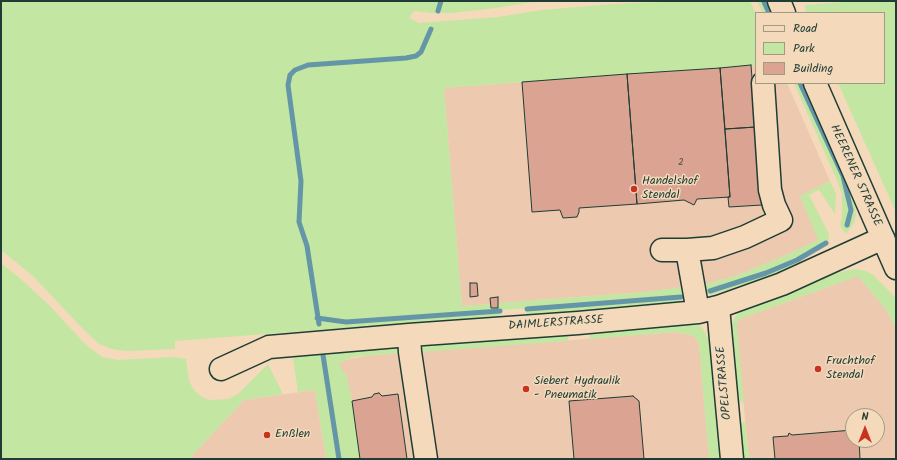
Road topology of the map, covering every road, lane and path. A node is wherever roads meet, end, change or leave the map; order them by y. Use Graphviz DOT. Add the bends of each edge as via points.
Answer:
graph roads {
  1 [pos="763,84"];
  2 [pos="815,84"];
  3 [pos="883,238"];
  4 [pos="662,250"];
  5 [pos="687,250"];
  6 [pos="896,268"];
  7 [pos="708,309"];
  8 [pos="409,335"];
  9 [pos="221,369"];
  10 [pos="426,459"];
  11 [pos="732,459"];
  1 -- 5 [label="street" via="770,190 781,220 745,237 713,248"];
  2 -- 3 [label="street, HEERENER STRASSE"];
  3 -- 6 [label="street, HEERENER STRASSE"];
  3 -- 7 [label="street, DAIMLERSTRASSE" via="782,284"];
  4 -- 5 [label="street"];
  5 -- 7 [label="street, OPELSTRASSE"];
  7 -- 8 [label="street, DAIMLERSTRASSE" via="578,323"];
  7 -- 11 [label="street, OPELSTRASSE"];
  8 -- 9 [label="street, DAIMLERSTRASSE" via="269,347"];
  8 -- 10 [label="street"];
}
